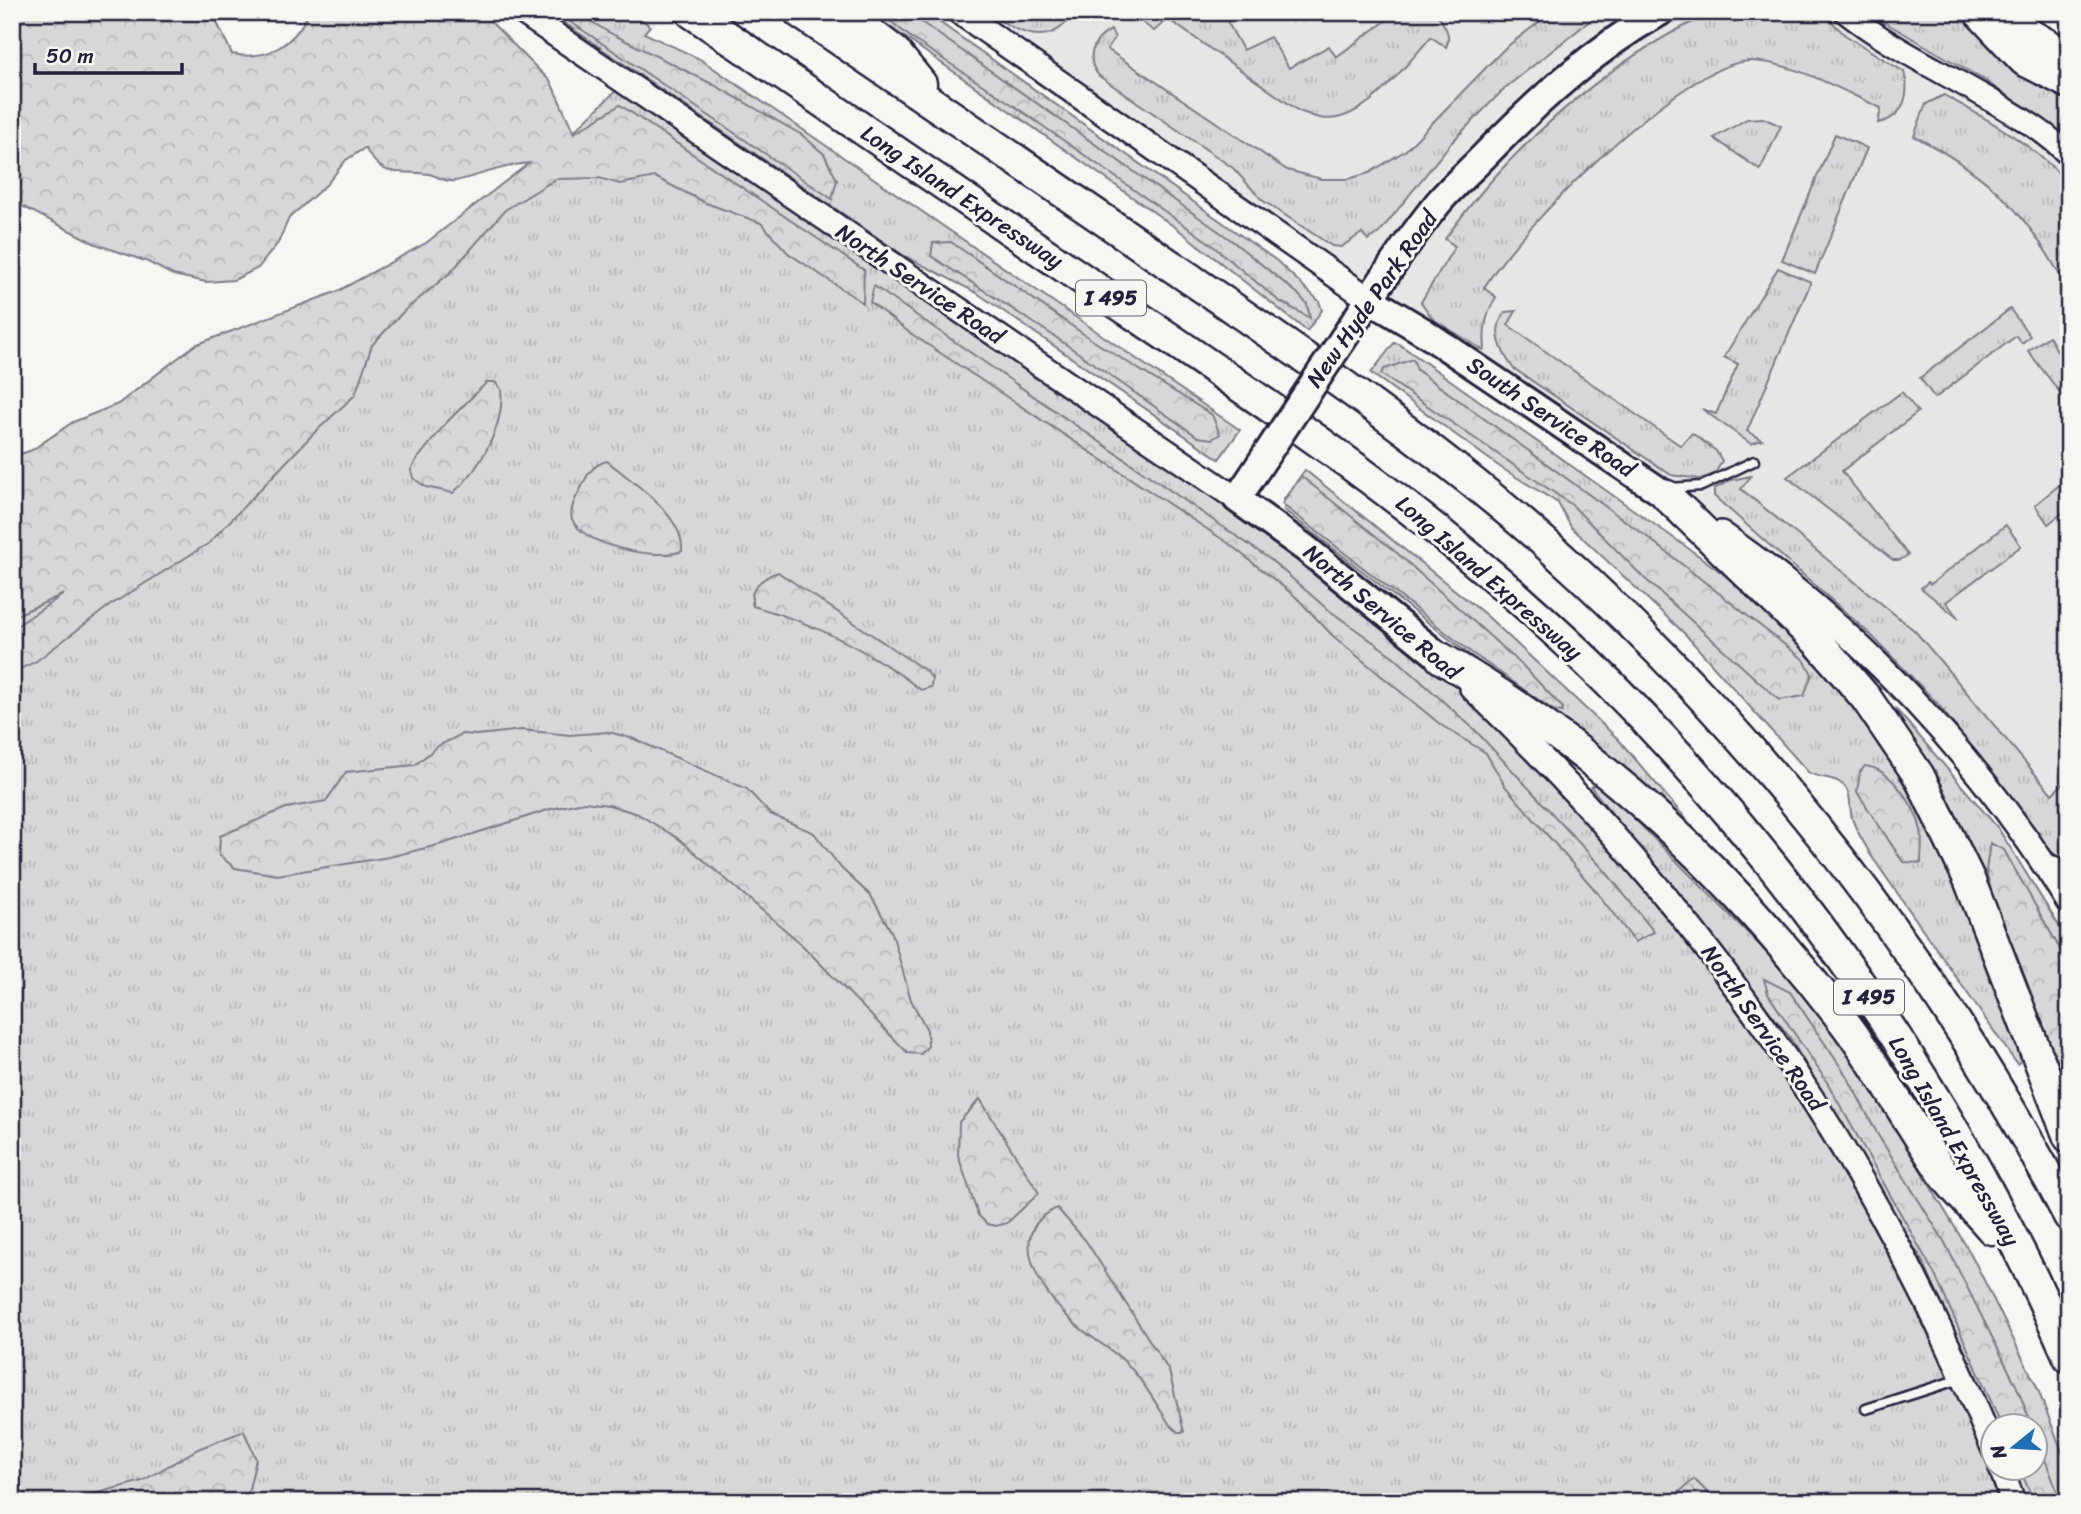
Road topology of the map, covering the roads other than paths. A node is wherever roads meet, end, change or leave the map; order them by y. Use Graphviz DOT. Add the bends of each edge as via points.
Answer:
graph roads {
  1 [pos="522,12"];
  2 [pos="691,12"];
  3 [pos="799,12"];
  4 [pos="843,12"];
  5 [pos="959,12"];
  6 [pos="1660,12"];
  7 [pos="1845,12"];
  8 [pos="1979,12"];
  9 [pos="2009,12"];
  10 [pos="2069,58"];
  11 [pos="2069,83"];
  12 [pos="941,108"];
  13 [pos="2069,156"];
  14 [pos="1369,299"];
  15 [pos="1754,461"];
  16 [pos="1661,492"];
  17 [pos="1237,499"];
  18 [pos="1441,658"];
  19 [pos="2043,864"];
  20 [pos="2069,872"];
  21 [pos="2069,903"];
  22 [pos="2069,1138"];
  23 [pos="2069,1216"];
  24 [pos="2025,1266"];
  25 [pos="2069,1357"];
  26 [pos="1963,1378"];
  27 [pos="1866,1409"];
  28 [pos="1980,1419"];
  29 [pos="2006,1482"];
  30 [pos="2013,1502"];
  1 -- 17 [label="main road, North Service Road"];
  2 -- 24 [label="highway, Long Island Expressway / I 495" via="1314,437 1438,531 1557,634 1677,754 1813,918 1936,1101"];
  3 -- 12 [label="highway, I 495"];
  4 -- 12 [label="highway" via="895,52"];
  5 -- 14 [label="main road, South Service Road"];
  6 -- 14 [label="main road, New Hyde Park Road" via="1606,46 1519,121 1440,201"];
  7 -- 13 [label="street" via="2045,134"];
  8 -- 11 [label="highway" via="2024,60"];
  9 -- 10 [label="highway" via="2029,34"];
  12 -- 23 [label="highway, I 495" via="1387,415 1552,549 1657,648 1801,806 1887,918 2004,1098"];
  14 -- 16 [label="main road, South Service Road"];
  14 -- 17 [label="main road, New Hyde Park Road, bridge"];
  15 -- 16 [label="lane" via="1702,485"];
  16 -- 19 [label="main road, South Service Road" via="1777,575 1873,658 1947,737"];
  16 -- 22 [label="highway" via="1818,642 1866,698 1919,776 1969,879"];
  17 -- 18 [label="main road, North Service Road"];
  18 -- 24 [label="highway" via="1545,723 1702,857 1801,967 1897,1098 1945,1174"];
  18 -- 26 [label="main road, North Service Road" via="1624,844 1760,1019 1872,1195"];
  19 -- 20 [label="street"];
  19 -- 21 [label="main road, South Service Road"];
  24 -- 25 [label="highway, Long Island Expressway / I 495"];
  26 -- 27 [label="lane"];
  26 -- 28 [label="main road, North Service Road"];
  29 -- 30 [label="main road"];
}
